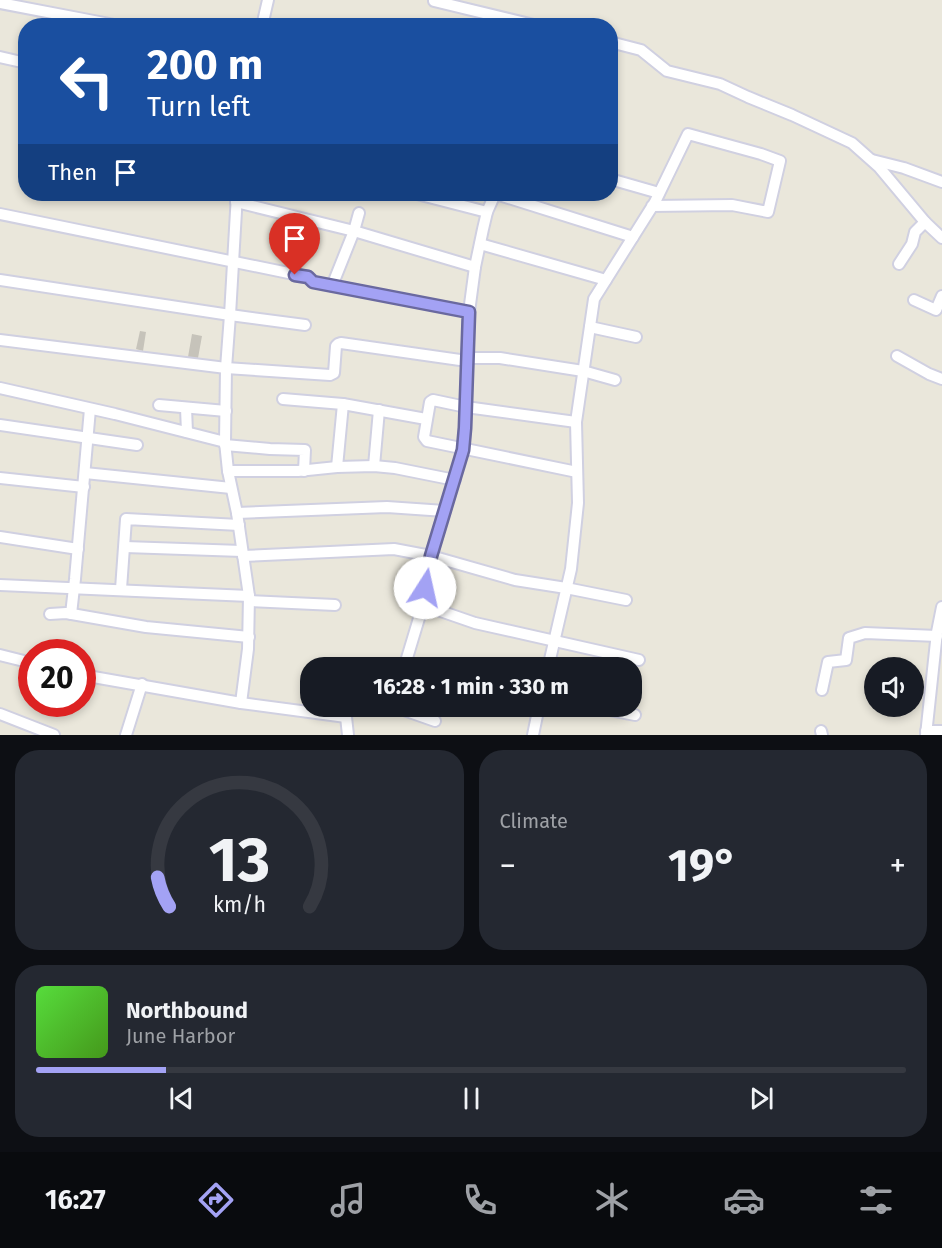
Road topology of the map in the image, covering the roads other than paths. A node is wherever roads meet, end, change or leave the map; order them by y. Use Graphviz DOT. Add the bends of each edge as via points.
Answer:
graph roads {
  1 [pos="268,0"];
  2 [pos="434,1"];
  3 [pos="0,3"];
  4 [pos="78,18"];
  5 [pos="264,18"];
  6 [pos="504,18"];
  7 [pos="618,44"];
  8 [pos="0,57"];
  9 [pos="18,61"];
  10 [pos="869,159"];
  11 [pos="618,181"];
  12 [pos="942,182"];
  13 [pos="659,193"];
  14 [pos="236,201"];
  15 [pos="247,201"];
  16 [pos="444,201"];
  17 [pos="492,201"];
  18 [pos="517,201"];
  19 [pos="652,206"];
  20 [pos="487,212"];
  21 [pos="359,213"];
  22 [pos="0,214"];
  23 [pos="925,222"];
  24 [pos="354,231"];
  25 [pos="633,237"];
  26 [pos="942,238"];
  27 [pos="480,244"];
  28 [pos="233,261"];
  29 [pos="899,264"];
  30 [pos="475,267"];
  31 [pos="0,280"];
  32 [pos="606,280"];
  33 [pos="332,286"];
  34 [pos="942,296"];
  35 [pos="914,300"];
  36 [pos="469,312"];
  37 [pos="230,315"];
  38 [pos="305,325"];
  39 [pos="590,327"];
  40 [pos="636,337"];
  41 [pos="0,340"];
  42 [pos="897,356"];
  43 [pos="467,360"];
  44 [pos="226,368"];
  45 [pos="583,371"];
  46 [pos="942,379"];
  47 [pos="615,380"];
  48 [pos="0,388"];
  49 [pos="283,399"];
  50 [pos="343,404"];
  51 [pos="159,405"];
  52 [pos="466,407"];
  53 [pos="186,408"];
  54 [pos="90,409"];
  55 [pos="379,410"];
  56 [pos="226,411"];
  57 [pos="426,419"];
  58 [pos="576,422"];
  59 [pos="0,425"];
  60 [pos="187,432"];
  61 [pos="88,438"];
  62 [pos="225,443"];
  63 [pos="137,445"];
  64 [pos="463,450"];
  65 [pos="374,466"];
  66 [pos="337,467"];
  67 [pos="228,471"];
  68 [pos="304,471"];
  69 [pos="85,472"];
  70 [pos="577,472"];
  71 [pos="0,478"];
  72 [pos="455,480"];
  73 [pos="84,487"];
  74 [pos="231,488"];
  75 [pos="445,511"];
  76 [pos="237,513"];
  77 [pos="238,525"];
  78 [pos="0,537"];
  79 [pos="125,547"];
  80 [pos="78,549"];
  81 [pos="243,554"];
  82 [pos="431,556"];
  83 [pos="0,585"];
  84 [pos="74,587"];
  85 [pos="566,588"];
  86 [pos="121,589"];
  87 [pos="249,599"];
  88 [pos="626,600"];
  89 [pos="335,605"];
  90 [pos="423,605"];
  91 [pos="942,607"];
  92 [pos="50,614"];
  93 [pos="71,614"];
  94 [pos="937,636"];
  95 [pos="249,637"];
  96 [pos="554,641"];
  97 [pos="0,655"];
  98 [pos="407,657"];
  99 [pos="550,657"];
  100 [pos="626,657"];
  101 [pos="18,660"];
  102 [pos="96,677"];
  103 [pos="142,684"];
  104 [pos="822,690"];
  105 [pos="242,703"];
  106 [pos="300,708"];
  107 [pos="0,714"];
  108 [pos="346,717"];
  109 [pos="424,717"];
  110 [pos="537,717"];
  111 [pos="435,721"];
  112 [pos="942,732"];
  113 [pos="926,733"];
  114 [pos="54,735"];
  115 [pos="126,735"];
  116 [pos="348,735"];
  117 [pos="533,735"];
  1 -- 5 [label="street"];
  2 -- 6 [label="street"];
  3 -- 4 [label="street"];
  7 -- 10 [label="street" via="641,50 667,71 720,84 792,115 852,143"];
  8 -- 9 [label="street"];
  10 -- 12 [label="street"];
  10 -- 23 [label="street"];
  11 -- 13 [label="street"];
  13 -- 19 [label="street"];
  13 -- 19 [label="street" via="688,134 780,161 768,212 732,205"];
  14 -- 28 [label="street"];
  15 -- 24 [label="street"];
  16 -- 20 [label="street"];
  17 -- 20 [label="street"];
  18 -- 25 [label="street"];
  19 -- 25 [label="street"];
  20 -- 27 [label="street"];
  21 -- 24 [label="street"];
  22 -- 28 [label="street"];
  23 -- 26 [label="street"];
  23 -- 29 [label="street" via="915,232"];
  24 -- 30 [label="street"];
  24 -- 33 [label="street"];
  25 -- 32 [label="street"];
  27 -- 30 [label="street"];
  27 -- 32 [label="street"];
  28 -- 33 [label="street"];
  28 -- 37 [label="street"];
  30 -- 36 [label="street"];
  31 -- 37 [label="street"];
  32 -- 39 [label="street" via="594,299"];
  33 -- 36 [label="street"];
  34 -- 35 [label="street" via="936,310"];
  36 -- 43 [label="street"];
  37 -- 38 [label="street"];
  37 -- 44 [label="street"];
  39 -- 40 [label="street"];
  39 -- 45 [label="street"];
  41 -- 44 [label="street"];
  42 -- 46 [label="street"];
  43 -- 44 [label="street" via="341,343 336,346 334,373 330,375"];
  43 -- 45 [label="street" via="500,358"];
  43 -- 52 [label="street"];
  44 -- 56 [label="street"];
  45 -- 47 [label="street"];
  45 -- 58 [label="street"];
  48 -- 54 [label="street"];
  49 -- 50 [label="street"];
  50 -- 55 [label="street"];
  50 -- 66 [label="street"];
  51 -- 53 [label="street"];
  52 -- 57 [label="street" via="431,401"];
  52 -- 58 [label="street"];
  52 -- 64 [label="street"];
  53 -- 56 [label="street"];
  53 -- 60 [label="street"];
  54 -- 60 [label="street"];
  54 -- 61 [label="street"];
  55 -- 57 [label="street"];
  55 -- 65 [label="street"];
  56 -- 62 [label="street"];
  57 -- 64 [label="street" via="424,440"];
  58 -- 70 [label="street"];
  59 -- 61 [label="street"];
  60 -- 62 [label="street"];
  61 -- 63 [label="street"];
  61 -- 69 [label="street"];
  62 -- 67 [label="street"];
  62 -- 68 [label="street" via="304,450"];
  64 -- 70 [label="street"];
  64 -- 72 [label="street"];
  65 -- 66 [label="street"];
  65 -- 72 [label="street"];
  66 -- 68 [label="street"];
  67 -- 68 [label="street"];
  67 -- 74 [label="street"];
  69 -- 73 [label="street"];
  69 -- 74 [label="street"];
  70 -- 85 [label="street" via="578,502"];
  71 -- 73 [label="street"];
  72 -- 75 [label="street"];
  73 -- 80 [label="street"];
  74 -- 76 [label="street"];
  75 -- 76 [label="street" via="387,507"];
  75 -- 82 [label="street"];
  76 -- 77 [label="street"];
  77 -- 79 [label="street" via="126,519"];
  77 -- 81 [label="street"];
  78 -- 80 [label="street"];
  79 -- 81 [label="street"];
  79 -- 86 [label="street"];
  80 -- 84 [label="street"];
  81 -- 82 [label="street" via="394,549"];
  81 -- 87 [label="street"];
  82 -- 85 [label="street" via="515,580"];
  82 -- 90 [label="street"];
  83 -- 84 [label="street"];
  84 -- 86 [label="street"];
  84 -- 93 [label="street"];
  85 -- 88 [label="street"];
  85 -- 96 [label="street"];
  86 -- 87 [label="street"];
  87 -- 89 [label="street"];
  87 -- 95 [label="street"];
  90 -- 96 [label="street" via="475,623"];
  90 -- 98 [label="street"];
  91 -- 94 [label="street"];
  92 -- 93 [label="street"];
  93 -- 95 [label="street" via="146,627"];
  94 -- 104 [label="street" via="866,633 849,638 846,660 828,662"];
  94 -- 113 [label="street"];
  95 -- 105 [label="street"];
  96 -- 99 [label="street"];
  96 -- 100 [label="street"];
  97 -- 101 [label="street"];
  102 -- 103 [label="street"];
  103 -- 105 [label="street"];
  103 -- 115 [label="street"];
  105 -- 106 [label="street"];
  107 -- 114 [label="street"];
  108 -- 116 [label="street"];
  109 -- 111 [label="street"];
  110 -- 117 [label="street"];
  112 -- 113 [label="street"];
}
